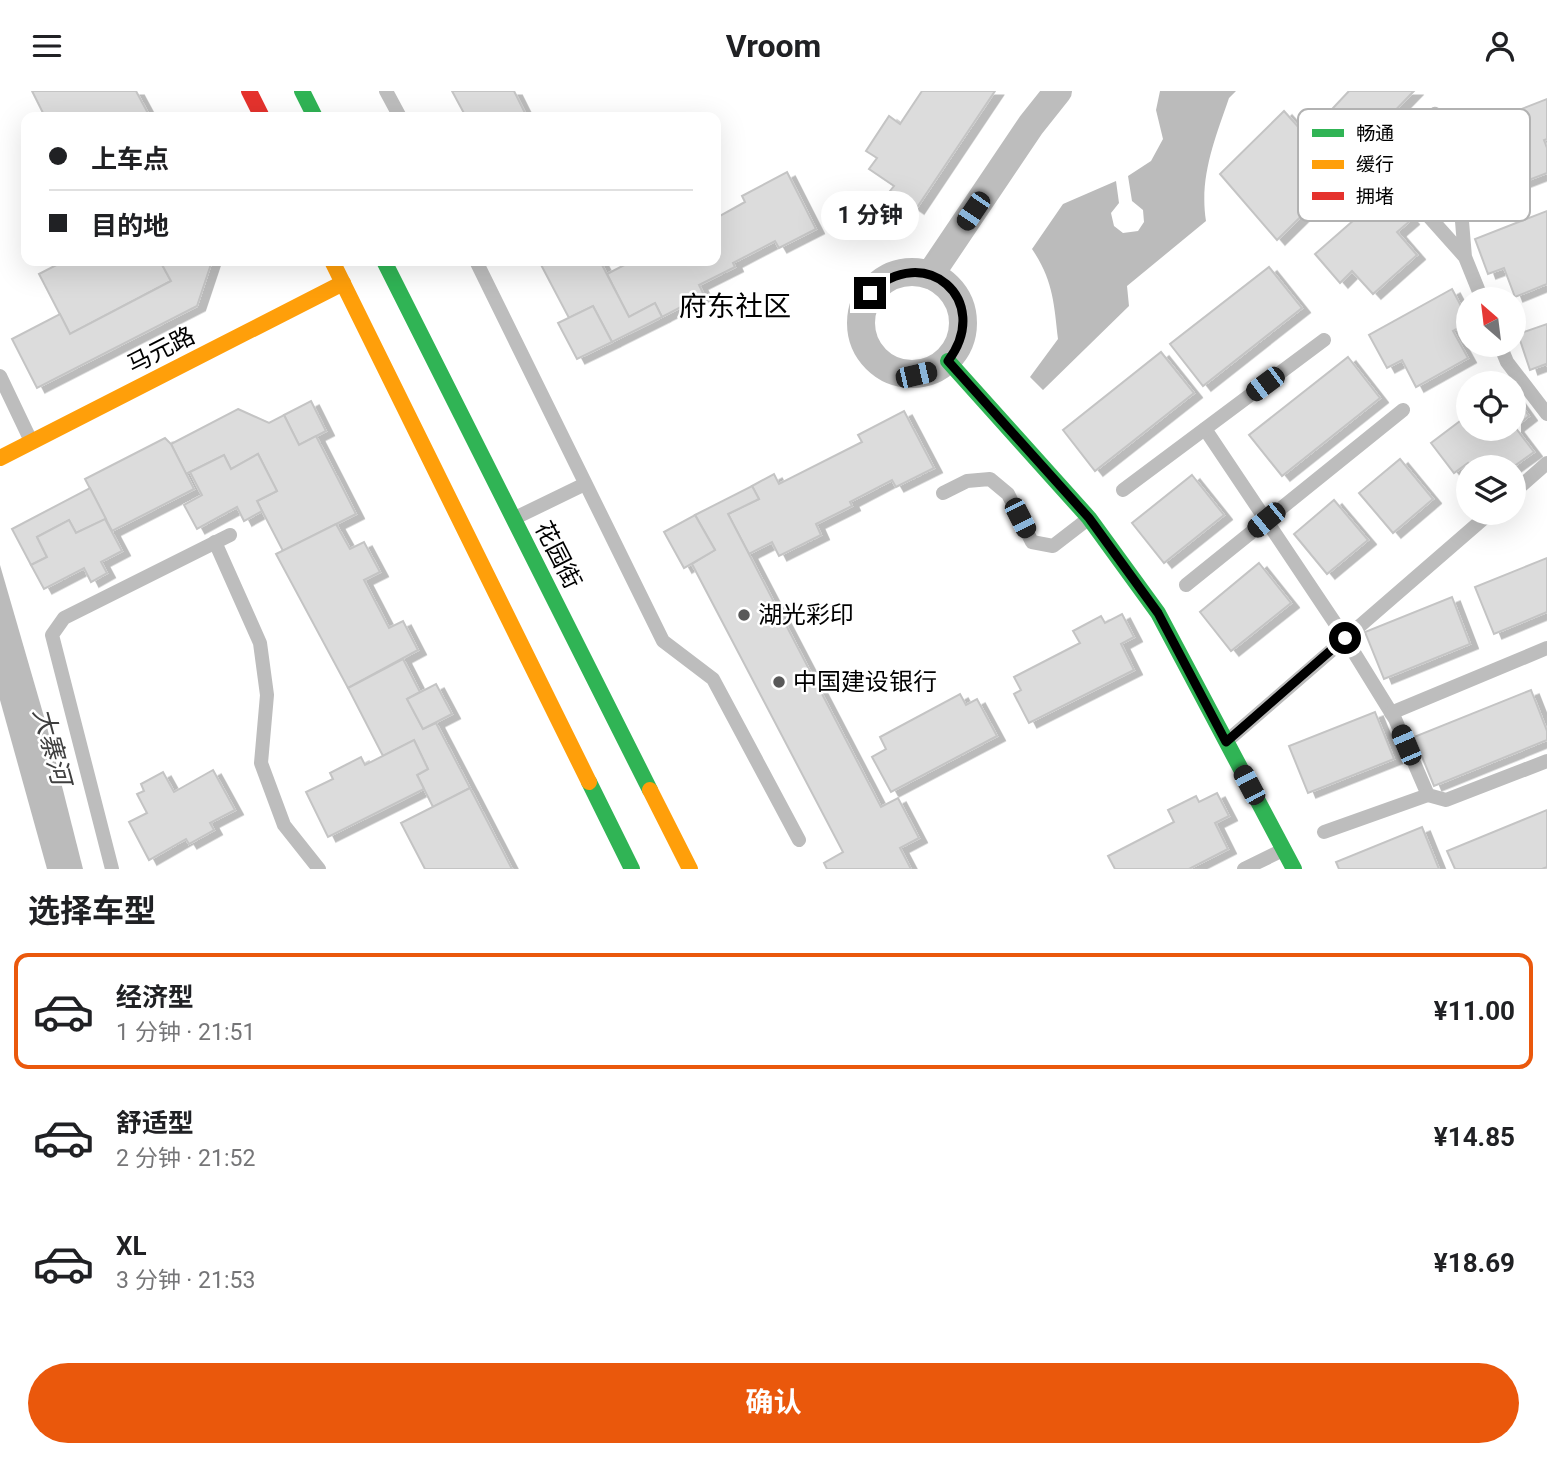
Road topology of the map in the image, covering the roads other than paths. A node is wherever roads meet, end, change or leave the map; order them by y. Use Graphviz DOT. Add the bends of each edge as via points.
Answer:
graph roads {
  1 [pos="249,91"];
  2 [pos="302,91"];
  3 [pos="386,91"];
  4 [pos="1058,91"];
  5 [pos="260,112"];
  6 [pos="312,112"];
  7 [pos="397,112"];
  8 [pos="1433,221"];
  9 [pos="1462,221"];
  10 [pos="1465,257"];
  11 [pos="334,266"];
  12 [pos="387,266"];
  13 [pos="478,266"];
  14 [pos="930,275"];
  15 [pos="343,283"];
  16 [pos="1477,287"];
  17 [pos="1324,340"];
  18 [pos="1505,357"];
  19 [pos="948,361"];
  20 [pos="0,376"];
  21 [pos="1403,411"];
  22 [pos="1547,414"];
  23 [pos="1205,429"];
  24 [pos="32,442"];
  25 [pos="0,458"];
  26 [pos="1547,463"];
  27 [pos="1526,481"];
  28 [pos="586,484"];
  29 [pos="1123,490"];
  30 [pos="943,493"];
  31 [pos="1089,518"];
  32 [pos="514,519"];
  33 [pos="1266,520"];
  34 [pos="1476,525"];
  35 [pos="230,535"];
  36 [pos="215,543"];
  37 [pos="1186,586"];
  38 [pos="1345,638"];
  39 [pos="1547,648"];
  40 [pos="1391,713"];
  41 [pos="1226,742"];
  42 [pos="1547,761"];
  43 [pos="1428,795"];
  44 [pos="1324,832"];
  45 [pos="799,840"];
  46 [pos="1284,850"];
  47 [pos="112,869"];
  48 [pos="319,869"];
  49 [pos="632,869"];
  50 [pos="690,869"];
  51 [pos="1244,869"];
  52 [pos="1294,869"];
  1 -- 5 [label="main road"];
  2 -- 6 [label="main road"];
  3 -- 7 [label="lane"];
  4 -- 14 [label="street"];
  8 -- 10 [label="lane"];
  9 -- 10 [label="lane"];
  10 -- 16 [label="lane"];
  11 -- 15 [label="main road"];
  12 -- 32 [label="main road, 花园街"];
  13 -- 28 [label="lane"];
  14 -- 19 [label="street" via="957,296 963,313 964,330"];
  14 -- 19 [label="street" via="897,274 882,282 870,293 860,325 872,356 900,374 933,371"];
  15 -- 24 [label="main road, 马元路"];
  15 -- 49 [label="main road"];
  17 -- 23 [label="lane"];
  18 -- 22 [label="lane"];
  19 -- 31 [label="main road"];
  20 -- 24 [label="lane"];
  21 -- 33 [label="lane"];
  23 -- 29 [label="lane"];
  23 -- 33 [label="lane"];
  24 -- 25 [label="main road, 马元路"];
  26 -- 27 [label="lane"];
  28 -- 32 [label="lane"];
  28 -- 45 [label="lane" via="663,641 712,679"];
  30 -- 31 [label="lane" via="967,481 990,479 1008,494 1032,542 1053,546"];
  31 -- 41 [label="main road" via="1158,613"];
  32 -- 50 [label="main road, 花园街"];
  33 -- 37 [label="lane"];
  33 -- 38 [label="lane"];
  34 -- 38 [label="lane"];
  35 -- 36 [label="lane"];
  36 -- 47 [label="lane" via="64,618 52,635"];
  36 -- 48 [label="lane" via="260,643 267,695 261,763 284,825"];
  38 -- 40 [label="lane"];
  38 -- 41 [label="lane"];
  39 -- 40 [label="lane"];
  40 -- 43 [label="lane"];
  41 -- 46 [label="main road"];
  42 -- 43 [label="lane" via="1446,800"];
  43 -- 44 [label="lane"];
  46 -- 51 [label="lane"];
  46 -- 52 [label="main road"];
}
